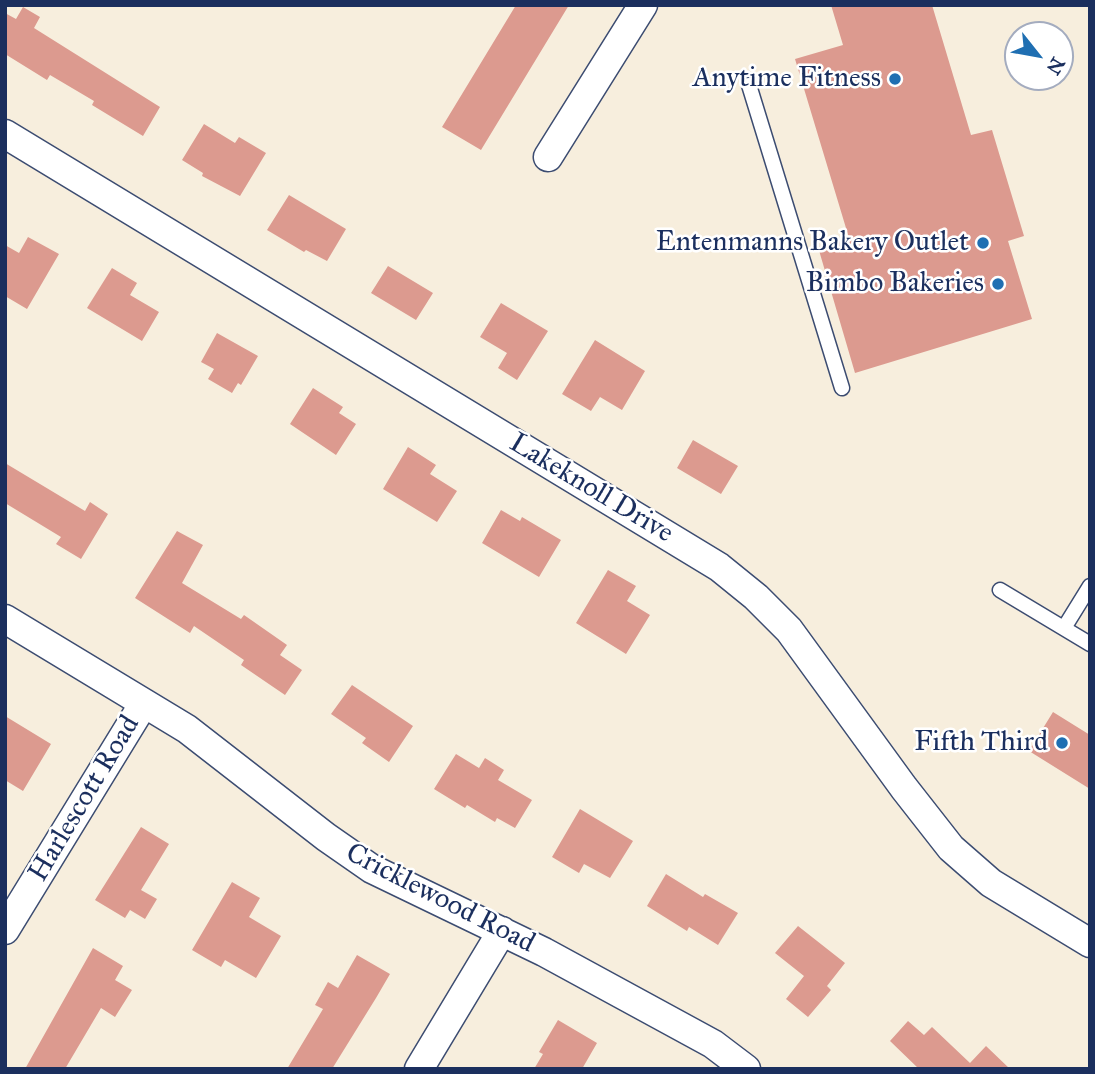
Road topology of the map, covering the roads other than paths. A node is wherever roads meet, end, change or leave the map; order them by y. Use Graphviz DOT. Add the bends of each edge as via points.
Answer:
graph roads {
  1 [pos="643,5"];
  2 [pos="749,85"];
  3 [pos="5,134"];
  4 [pos="548,157"];
  5 [pos="842,388"];
  6 [pos="1090,586"];
  7 [pos="1000,590"];
  8 [pos="5,619"];
  9 [pos="1064,628"];
  10 [pos="1090,644"];
  11 [pos="144,703"];
  12 [pos="5,930"];
  13 [pos="502,931"];
  14 [pos="1090,943"];
  15 [pos="419,1069"];
  16 [pos="747,1069"];
  1 -- 4 [label="street"];
  2 -- 5 [label="lane"];
  3 -- 14 [label="street, Lakeknoll Drive" via="719,567 789,630 951,848 991,883"];
  6 -- 9 [label="lane"];
  7 -- 9 [label="lane"];
  8 -- 11 [label="street, Cricklewood Road"];
  9 -- 10 [label="lane"];
  11 -- 12 [label="street, Harlescott Road"];
  11 -- 13 [label="street, Cricklewood Road" via="187,729 372,869"];
  13 -- 15 [label="street"];
  13 -- 16 [label="street, Cricklewood Road" via="713,1044"];
}
